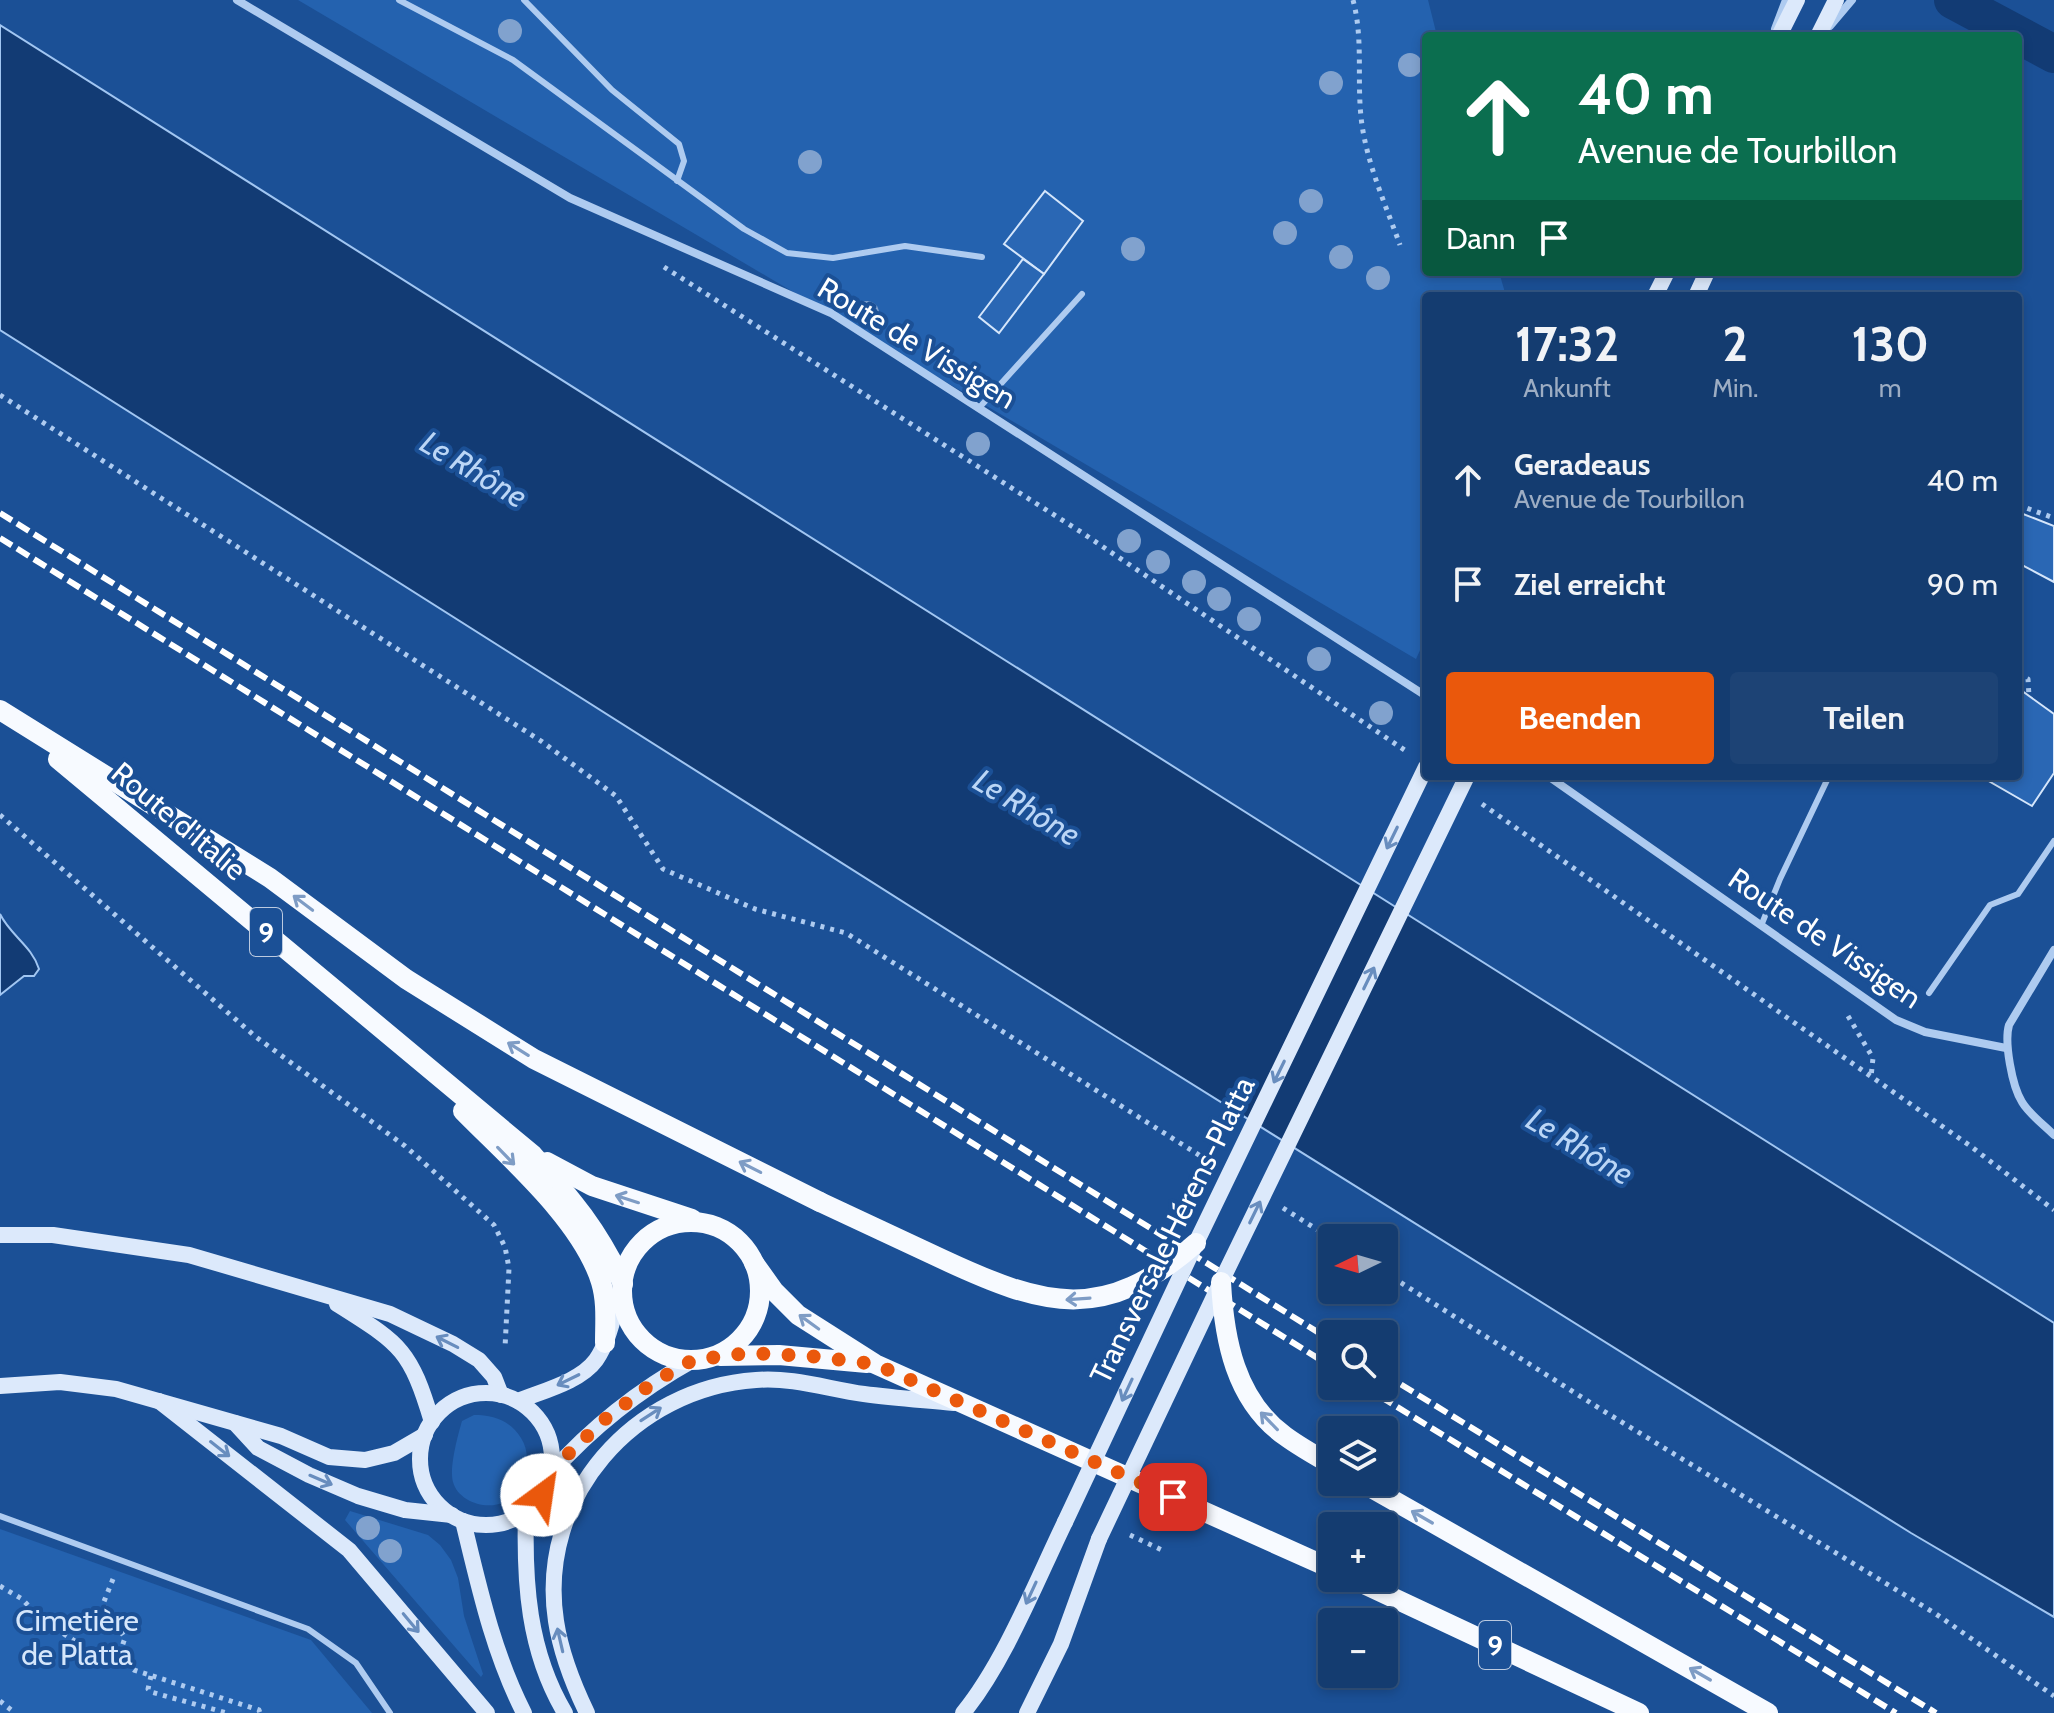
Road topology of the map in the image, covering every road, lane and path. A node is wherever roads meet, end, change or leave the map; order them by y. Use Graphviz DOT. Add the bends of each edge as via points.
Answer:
graph roads {
  1 [pos="237,0"];
  2 [pos="399,0"];
  3 [pos="524,0"];
  4 [pos="1353,0"];
  5 [pos="1786,0"];
  6 [pos="1797,0"];
  7 [pos="1836,0"];
  8 [pos="1852,0"];
  9 [pos="1774,32"];
  10 [pos="1781,32"];
  11 [pos="1822,32"];
  12 [pos="1824,32"];
  13 [pos="677,181"];
  14 [pos="1400,245"];
  15 [pos="982,257"];
  16 [pos="652,259"];
  17 [pos="1082,294"];
  18 [pos="0,395"];
  19 [pos="979,408"];
  20 [pos="2022,506"];
  21 [pos="2054,518"];
  22 [pos="2022,677"];
  23 [pos="1422,693"];
  24 [pos="2029,697"];
  25 [pos="0,710"];
  26 [pos="1420,762"];
  27 [pos="1465,780"];
  28 [pos="1554,780"];
  29 [pos="1827,780"];
  30 [pos="1481,803"];
  31 [pos="0,815"];
  32 [pos="2054,841"];
  33 [pos="1761,926"];
  34 [pos="2054,950"];
  35 [pos="1852,989"];
  36 [pos="1929,993"];
  37 [pos="394,1039"];
  38 [pos="2006,1048"];
  39 [pos="1871,1077"];
  40 [pos="2054,1135"];
  41 [pos="533,1155"];
  42 [pos="1212,1163"];
  43 [pos="1279,1206"];
  44 [pos="2054,1210"];
  45 [pos="701,1222"];
  46 [pos="1318,1230"];
  47 [pos="0,1235"];
  48 [pos="1196,1243"];
  49 [pos="754,1263"];
  50 [pos="1398,1281"];
  51 [pos="1221,1282"];
  52 [pos="622,1286"];
  53 [pos="322,1294"];
  54 [pos="605,1343"];
  55 [pos="703,1358"];
  56 [pos="875,1364"];
  57 [pos="0,1386"];
  58 [pos="509,1397"];
  59 [pos="159,1401"];
  60 [pos="968,1404"];
  61 [pos="234,1422"];
  62 [pos="428,1428"];
  63 [pos="1318,1457"];
  64 [pos="551,1473"];
  65 [pos="1386,1496"];
  66 [pos="526,1512"];
  67 [pos="0,1516"];
  68 [pos="457,1518"];
  69 [pos="1130,1535"];
  70 [pos="1164,1551"];
  71 [pos="1318,1563"];
  72 [pos="0,1586"];
  73 [pos="1381,1592"];
  74 [pos="103,1604"];
  75 [pos="118,1658"];
  76 [pos="151,1676"];
  77 [pos="2054,1696"];
  78 [pos="0,1701"];
  79 [pos="15,1713"];
  80 [pos="227,1713"];
  81 [pos="260,1713"];
  82 [pos="390,1713"];
  83 [pos="487,1713"];
  84 [pos="524,1713"];
  85 [pos="565,1713"];
  86 [pos="587,1713"];
  87 [pos="963,1713"];
  88 [pos="1027,1713"];
  89 [pos="1639,1713"];
  90 [pos="1768,1713"];
  1 -- 19 [label="street, Route de Vissigen" via="570,198 831,313"];
  2 -- 13 [label="lane" via="513,60"];
  3 -- 13 [label="lane" via="612,90 679,144 684,161"];
  4 -- 14 [label="path" via="1362,128"];
  5 -- 9 [label="street"];
  6 -- 10 [label="main road"];
  7 -- 11 [label="main road"];
  8 -- 12 [label="street"];
  13 -- 15 [label="lane" via="787,253 833,258 905,246"];
  16 -- 26 [label="path" via="1081,532"];
  17 -- 19 [label="lane"];
  18 -- 42 [label="path" via="541,741 616,796 663,869 755,909 846,933"];
  19 -- 23 [label="street, Route de Vissigen"];
  20 -- 21 [label="path"];
  22 -- 24 [label="path" via="2028,679"];
  25 -- 37 [label="main road, Route d'Italie / 9"];
  48 -- 25 [label="main road, one-way, bridge" via="1160,1272 1116,1293 1075,1300 1002,1287 534,1059 406,979 270,878"];
  26 -- 48 [label="main road, Transversale Hérens-Platta, one-way, bridge"];
  51 -- 27 [label="main road, one-way, bridge"];
  28 -- 33 [label="street, Route de Vissigen"];
  29 -- 33 [label="lane"];
  30 -- 39 [label="path"];
  31 -- 58 [label="path" via="256,1037 405,1146 494,1225 509,1268 503,1361"];
  32 -- 36 [label="lane" via="2018,894 1990,905"];
  33 -- 35 [label="street, Route de Vissigen"];
  34 -- 38 [label="street" via="2009,1025"];
  35 -- 38 [label="street, Route de Vissigen" via="1896,1020 1925,1032"];
  35 -- 39 [label="path" via="1846,1012 1873,1058"];
  37 -- 41 [label="main road, Route d'Italie / 9"];
  37 -- 54 [label="main road, Route d'Italie / 9, one-way" via="569,1223 601,1282"];
  38 -- 40 [label="street" via="2021,1101"];
  39 -- 44 [label="path"];
  45 -- 41 [label="main road, Route d'Italie / 9, one-way" via="592,1186"];
  41 -- 52 [label="main road, Route d'Italie / 9" via="600,1237"];
  43 -- 46 [label="path"];
  45 -- 49 [label="main road" via="736,1238"];
  45 -- 52 [label="main road" via="676,1223 653,1233 634,1252"];
  47 -- 53 [label="main road" via="53,1235 189,1255"];
  48 -- 87 [label="main road, Transversale Hérens-Platta, one-way, bridge" via="1014,1628"];
  49 -- 55 [label="main road" via="760,1294 754,1319 737,1342"];
  56 -- 49 [label="main road, one-way" via="798,1315"];
  50 -- 77 [label="path" via="1936,1614"];
  63 -- 51 [label="main road, one-way, bridge" via="1284,1436 1246,1391 1228,1346"];
  51 -- 88 [label="main road, bridge" via="1099,1539 1061,1644"];
  52 -- 54 [label="main road"];
  52 -- 55 [label="main road" via="628,1318 644,1341 667,1355"];
  58 -- 53 [label="main road, one-way" via="479,1360 453,1344 390,1314"];
  53 -- 62 [label="main road" via="399,1347 416,1374"];
  54 -- 58 [label="main road, one-way" via="581,1373"];
  55 -- 56 [label="main road" via="779,1355"];
  55 -- 64 [label="main road" via="654,1382 618,1408"];
  56 -- 60 [label="main road"];
  57 -- 59 [label="main road" via="60,1382"];
  58 -- 62 [label="main road" via="481,1393 462,1398"];
  58 -- 64 [label="main road" via="535,1414 546,1432"];
  59 -- 61 [label="main road"];
  59 -- 83 [label="main road, one-way" via="349,1550"];
  60 -- 71 [label="main road"];
  86 -- 60 [label="main road, one-way" via="558,1634 557,1564 584,1484 628,1430 700,1389 758,1379"];
  61 -- 62 [label="main road" via="329,1457 365,1460 394,1453"];
  61 -- 68 [label="main road, one-way" via="258,1448 321,1481 405,1510"];
  62 -- 68 [label="main road" via="420,1455 425,1485"];
  64 -- 66 [label="main road" via="542,1495"];
  90 -- 65 [label="main road, one-way"];
  66 -- 68 [label="main road" via="500,1524"];
  66 -- 85 [label="main road" via="525,1583 532,1626 544,1672"];
  67 -- 82 [label="lane" via="308,1629 356,1663"];
  68 -- 84 [label="main road" via="493,1640"];
  69 -- 70 [label="path"];
  72 -- 75 [label="path" via="90,1651"];
  73 -- 89 [label="main road, 9"];
  74 -- 75 [label="path" via="125,1638"];
  75 -- 76 [label="path"];
  76 -- 80 [label="path" via="151,1692"];
  76 -- 81 [label="path"];
  78 -- 79 [label="path"];
}
